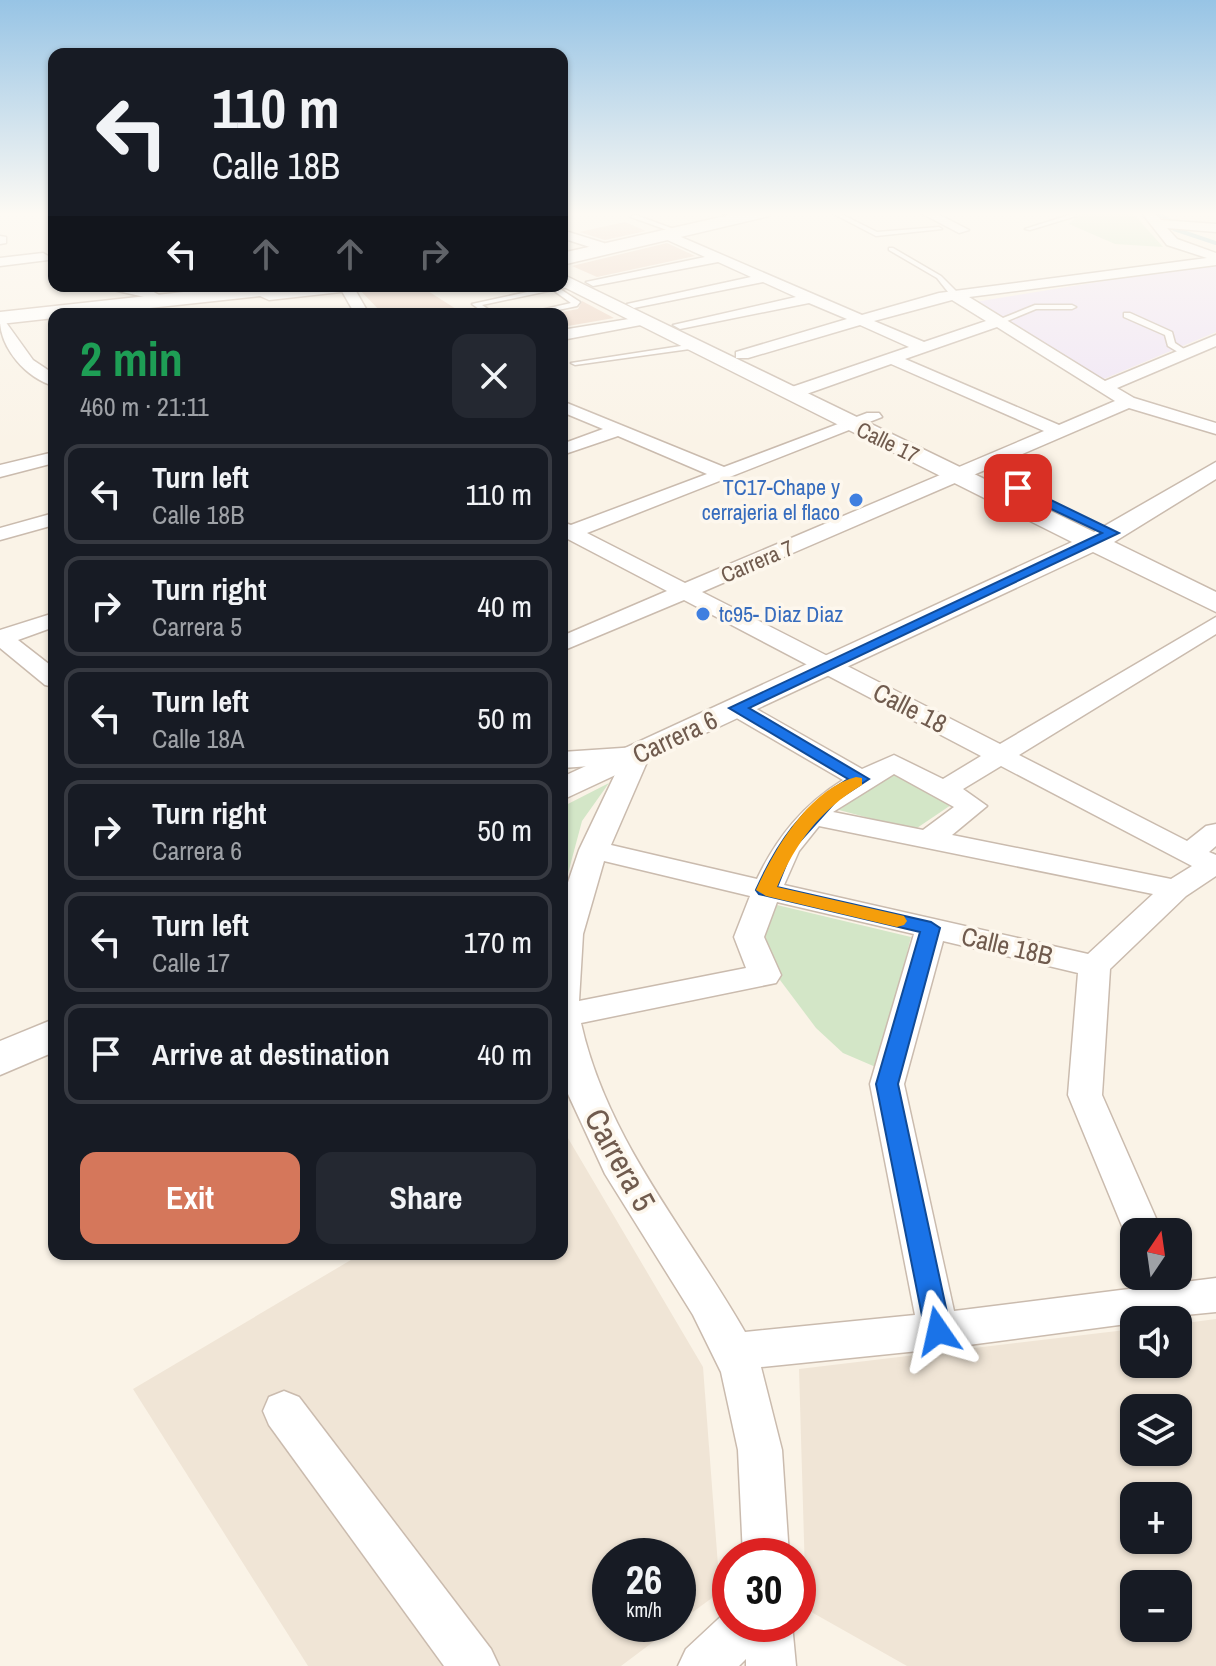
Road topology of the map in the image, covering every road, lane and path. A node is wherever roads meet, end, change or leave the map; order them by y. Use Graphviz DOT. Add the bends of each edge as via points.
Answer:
graph roads {
  1 [pos="572,290"];
  2 [pos="590,290"];
  3 [pos="721,290"];
  4 [pos="791,290"];
  5 [pos="950,290"];
  6 [pos="993,290"];
  7 [pos="126,292"];
  8 [pos="215,292"];
  9 [pos="269,292"];
  10 [pos="522,292"];
  11 [pos="955,295"];
  12 [pos="810,298"];
  13 [pos="158,299"];
  14 [pos="132,303"];
  15 [pos="1072,307"];
  16 [pos="95,308"];
  17 [pos="111,308"];
  18 [pos="482,308"];
  19 [pos="557,308"];
  20 [pos="638,312"];
  21 [pos="48,314"];
  22 [pos="1127,315"];
  23 [pos="48,317"];
  24 [pos="0,321"];
  25 [pos="860,321"];
  26 [pos="997,322"];
  27 [pos="680,325"];
  28 [pos="568,333"];
  29 [pos="1216,340"];
  30 [pos="694,346"];
  31 [pos="922,347"];
  32 [pos="1186,353"];
  33 [pos="742,355"];
  34 [pos="892,359"];
  35 [pos="575,363"];
  36 [pos="48,377"];
  37 [pos="1102,388"];
  38 [pos="802,390"];
  39 [pos="1128,402"];
  40 [pos="568,409"];
  41 [pos="863,421"];
  42 [pos="1216,429"];
  43 [pos="618,430"];
  44 [pos="1058,431"];
  45 [pos="568,448"];
  46 [pos="48,459"];
  47 [pos="1216,469"];
  48 [pos="0,471"];
  49 [pos="965,472"];
  50 [pos="724,474"];
  51 [pos="48,521"];
  52 [pos="568,529"];
  53 [pos="568,531"];
  54 [pos="0,534"];
  55 [pos="1103,537"];
  56 [pos="1216,583"];
  57 [pos="684,591"];
  58 [pos="1216,603"];
  59 [pos="48,622"];
  60 [pos="1216,624"];
  61 [pos="0,638"];
  62 [pos="568,641"];
  63 [pos="828,666"];
  64 [pos="48,675"];
  65 [pos="737,708"];
  66 [pos="637,755"];
  67 [pos="1000,755"];
  68 [pos="568,760"];
  69 [pos="860,779"];
  70 [pos="568,787"];
  71 [pos="943,790"];
  72 [pos="812,816"];
  73 [pos="1216,832"];
  74 [pos="929,839"];
  75 [pos="593,850"];
  76 [pos="1206,861"];
  77 [pos="1176,889"];
  78 [pos="766,890"];
  79 [pos="931,928"];
  80 [pos="568,939"];
  81 [pos="1094,966"];
  82 [pos="568,1027"];
  83 [pos="48,1037"];
  84 [pos="568,1041"];
  85 [pos="0,1059"];
  86 [pos="1137,1218"];
  87 [pos="1162,1290"];
  88 [pos="1175,1290"];
  89 [pos="1216,1295"];
  90 [pos="938,1331"];
  91 [pos="733,1351"];
  92 [pos="284,1411"];
  93 [pos="766,1538"];
  94 [pos="729,1642"];
  95 [pos="769,1642"];
  96 [pos="474,1666"];
  97 [pos="703,1666"];
  98 [pos="771,1666"];
  1 -- 19 [label="lane" via="577,304"];
  2 -- 20 [label="street, Calle 17"];
  3 -- 20 [label="street"];
  4 -- 12 [label="street"];
  5 -- 11 [label="lane"];
  6 -- 11 [label="street"];
  7 -- 13 [label="lane"];
  8 -- 13 [label="main road"];
  9 -- 14 [label="main road"];
  10 -- 18 [label="lane" via="476,304"];
  11 -- 25 [label="street"];
  11 -- 26 [label="street"];
  12 -- 25 [label="street"];
  12 -- 27 [label="street"];
  13 -- 14 [label="main road"];
  14 -- 16 [label="main road"];
  14 -- 17 [label="main road"];
  15 -- 26 [label="lane" via="1035,307"];
  20 -- 27 [label="street, Calle 17"];
  20 -- 28 [label="street"];
  20 -- 30 [label="street, Calle 17"];
  21 -- 24 [label="main road"];
  22 -- 32 [label="lane" via="1169,334 1171,344"];
  23 -- 24 [label="main road"];
  24 -- 36 [label="street" via="27,363"];
  25 -- 31 [label="street"];
  25 -- 33 [label="street"];
  26 -- 31 [label="street"];
  26 -- 37 [label="street"];
  27 -- 33 [label="street, Calle 17"];
  29 -- 32 [label="street"];
  30 -- 35 [label="lane"];
  30 -- 38 [label="street, Calle 17"];
  31 -- 34 [label="street"];
  32 -- 37 [label="street"];
  33 -- 38 [label="street, Calle 17"];
  34 -- 38 [label="street"];
  34 -- 44 [label="street"];
  37 -- 39 [label="street"];
  38 -- 41 [label="street, Calle 17"];
  39 -- 42 [label="street"];
  39 -- 44 [label="street, Carrera 7"];
  40 -- 43 [label="street"];
  41 -- 49 [label="street, Calle 17"];
  41 -- 50 [label="street"];
  43 -- 45 [label="street"];
  43 -- 50 [label="street"];
  44 -- 49 [label="street, Carrera 7"];
  46 -- 48 [label="street"];
  47 -- 55 [label="street, Carrera 6"];
  49 -- 55 [label="street, Calle 17"];
  49 -- 57 [label="street, Carrera 7"];
  50 -- 52 [label="street"];
  51 -- 54 [label="street"];
  53 -- 57 [label="street, Calle 18"];
  55 -- 56 [label="street, Calle 17"];
  55 -- 58 [label="street, Calle 17"];
  55 -- 63 [label="street, Carrera 6"];
  57 -- 62 [label="street, Carrera 7"];
  57 -- 63 [label="street, Calle 18"];
  59 -- 61 [label="street"];
  60 -- 67 [label="street"];
  61 -- 64 [label="street"];
  63 -- 65 [label="street, Carrera 6"];
  63 -- 67 [label="street, Calle 18"];
  65 -- 66 [label="street, Carrera 6"];
  65 -- 69 [label="street"];
  66 -- 68 [label="street"];
  66 -- 70 [label="street, Carrera 6"];
  66 -- 75 [label="street, Carrera 5"];
  67 -- 71 [label="street"];
  67 -- 76 [label="street, Calle 18"];
  69 -- 71 [label="street" via="894,763"];
  69 -- 72 [label="street" via="831,796"];
  71 -- 74 [label="street" via="973,806"];
  72 -- 74 [label="street"];
  72 -- 78 [label="street" via="784,848"];
  73 -- 76 [label="street"];
  74 -- 77 [label="street"];
  75 -- 78 [label="street, Calle 18B"];
  75 -- 80 [label="street, Carrera 5"];
  76 -- 77 [label="street"];
  77 -- 81 [label="street"];
  78 -- 79 [label="street, Calle 18B"];
  78 -- 82 [label="street" via="749,937 765,975"];
  79 -- 81 [label="street, Calle 18B"];
  79 -- 90 [label="street" via="887,1084"];
  81 -- 86 [label="street" via="1085,1095"];
  83 -- 85 [label="street"];
  84 -- 91 [label="street, Carrera 5" via="589,1110"];
  87 -- 90 [label="street"];
  88 -- 89 [label="street"];
  90 -- 91 [label="street"];
  91 -- 93 [label="street, Carrera 5" via="756,1418"];
  92 -- 96 [label="street"];
  94 -- 97 [label="street"];
  95 -- 98 [label="street"];
}
